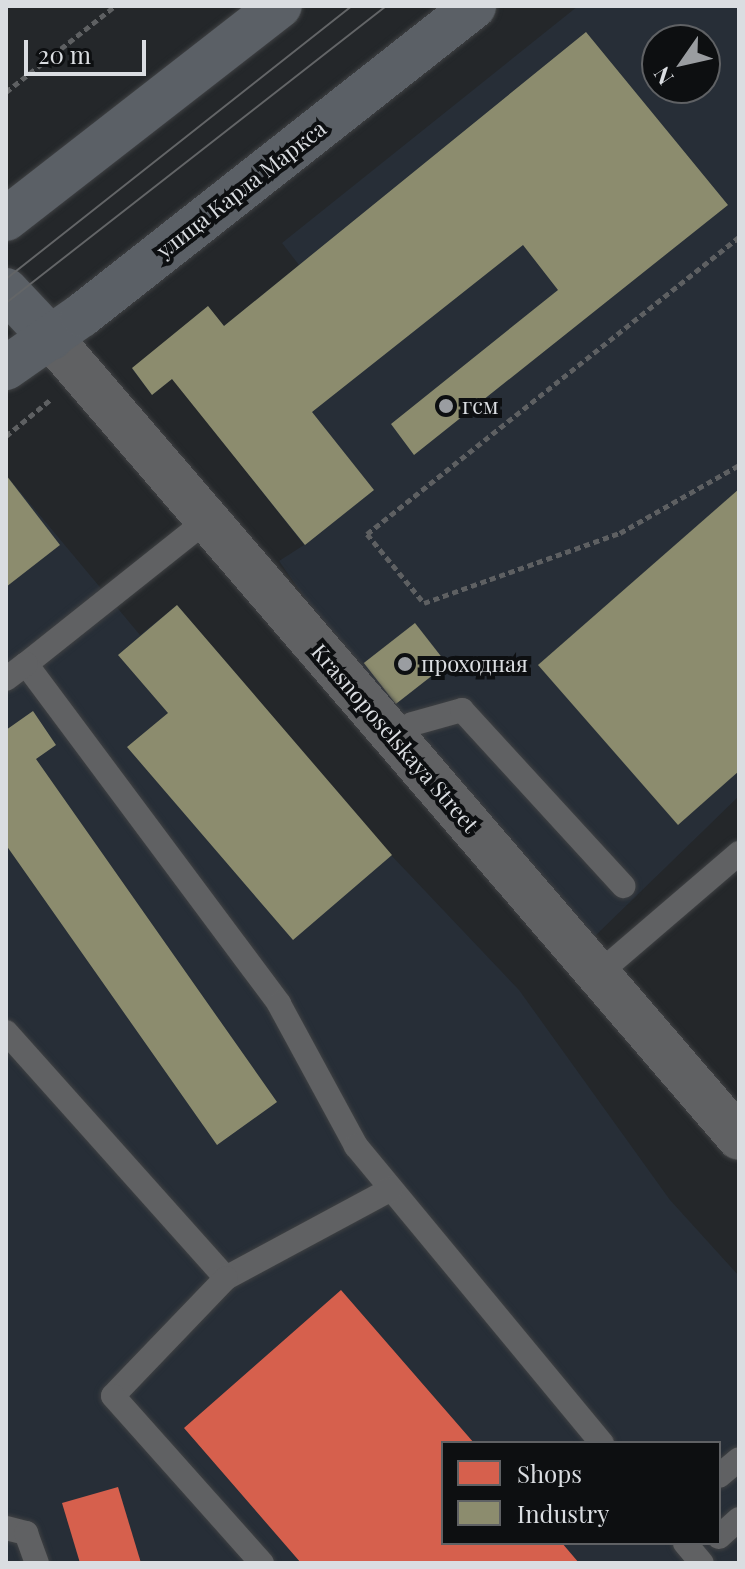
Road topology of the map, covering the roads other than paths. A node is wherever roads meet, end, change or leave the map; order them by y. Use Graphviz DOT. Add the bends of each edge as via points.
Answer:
graph roads {
  1 [pos="280,6"];
  2 [pos="474,6"];
  3 [pos="6,219"];
  4 [pos="6,290"];
  5 [pos="51,338"];
  6 [pos="6,368"];
  7 [pos="207,520"];
  8 [pos="26,664"];
  9 [pos="6,679"];
  10 [pos="395,738"];
  11 [pos="739,853"];
  12 [pos="623,886"];
  13 [pos="598,974"];
  14 [pos="6,1032"];
  15 [pos="739,1138"];
  16 [pos="391,1189"];
  17 [pos="226,1278"];
  18 [pos="600,1441"];
  19 [pos="739,1459"];
  20 [pos="721,1474"];
  21 [pos="739,1519"];
  22 [pos="6,1528"];
  23 [pos="721,1535"];
  24 [pos="37,1563"];
  25 [pos="262,1563"];
  1 -- 3 [label="main road"];
  2 -- 5 [label="main road, улица Карла Маркса"];
  4 -- 5 [label="main road"];
  5 -- 6 [label="main road, улица Карла Маркса"];
  5 -- 7 [label="street, Krasnoposelskaya Street"];
  7 -- 8 [label="lane"];
  7 -- 10 [label="street, Krasnoposelskaya Street"];
  8 -- 9 [label="lane"];
  8 -- 16 [label="lane" via="279,1004 356,1146"];
  10 -- 12 [label="lane" via="412,724 462,710"];
  10 -- 13 [label="street, Krasnoposelskaya Street"];
  11 -- 13 [label="lane"];
  13 -- 15 [label="street, Krasnoposelskaya Street"];
  14 -- 17 [label="lane"];
  16 -- 17 [label="lane"];
  16 -- 18 [label="lane"];
  17 -- 25 [label="lane" via="113,1396"];
  19 -- 20 [label="lane"];
  21 -- 23 [label="lane"];
  22 -- 24 [label="lane" via="26,1533"];
}
